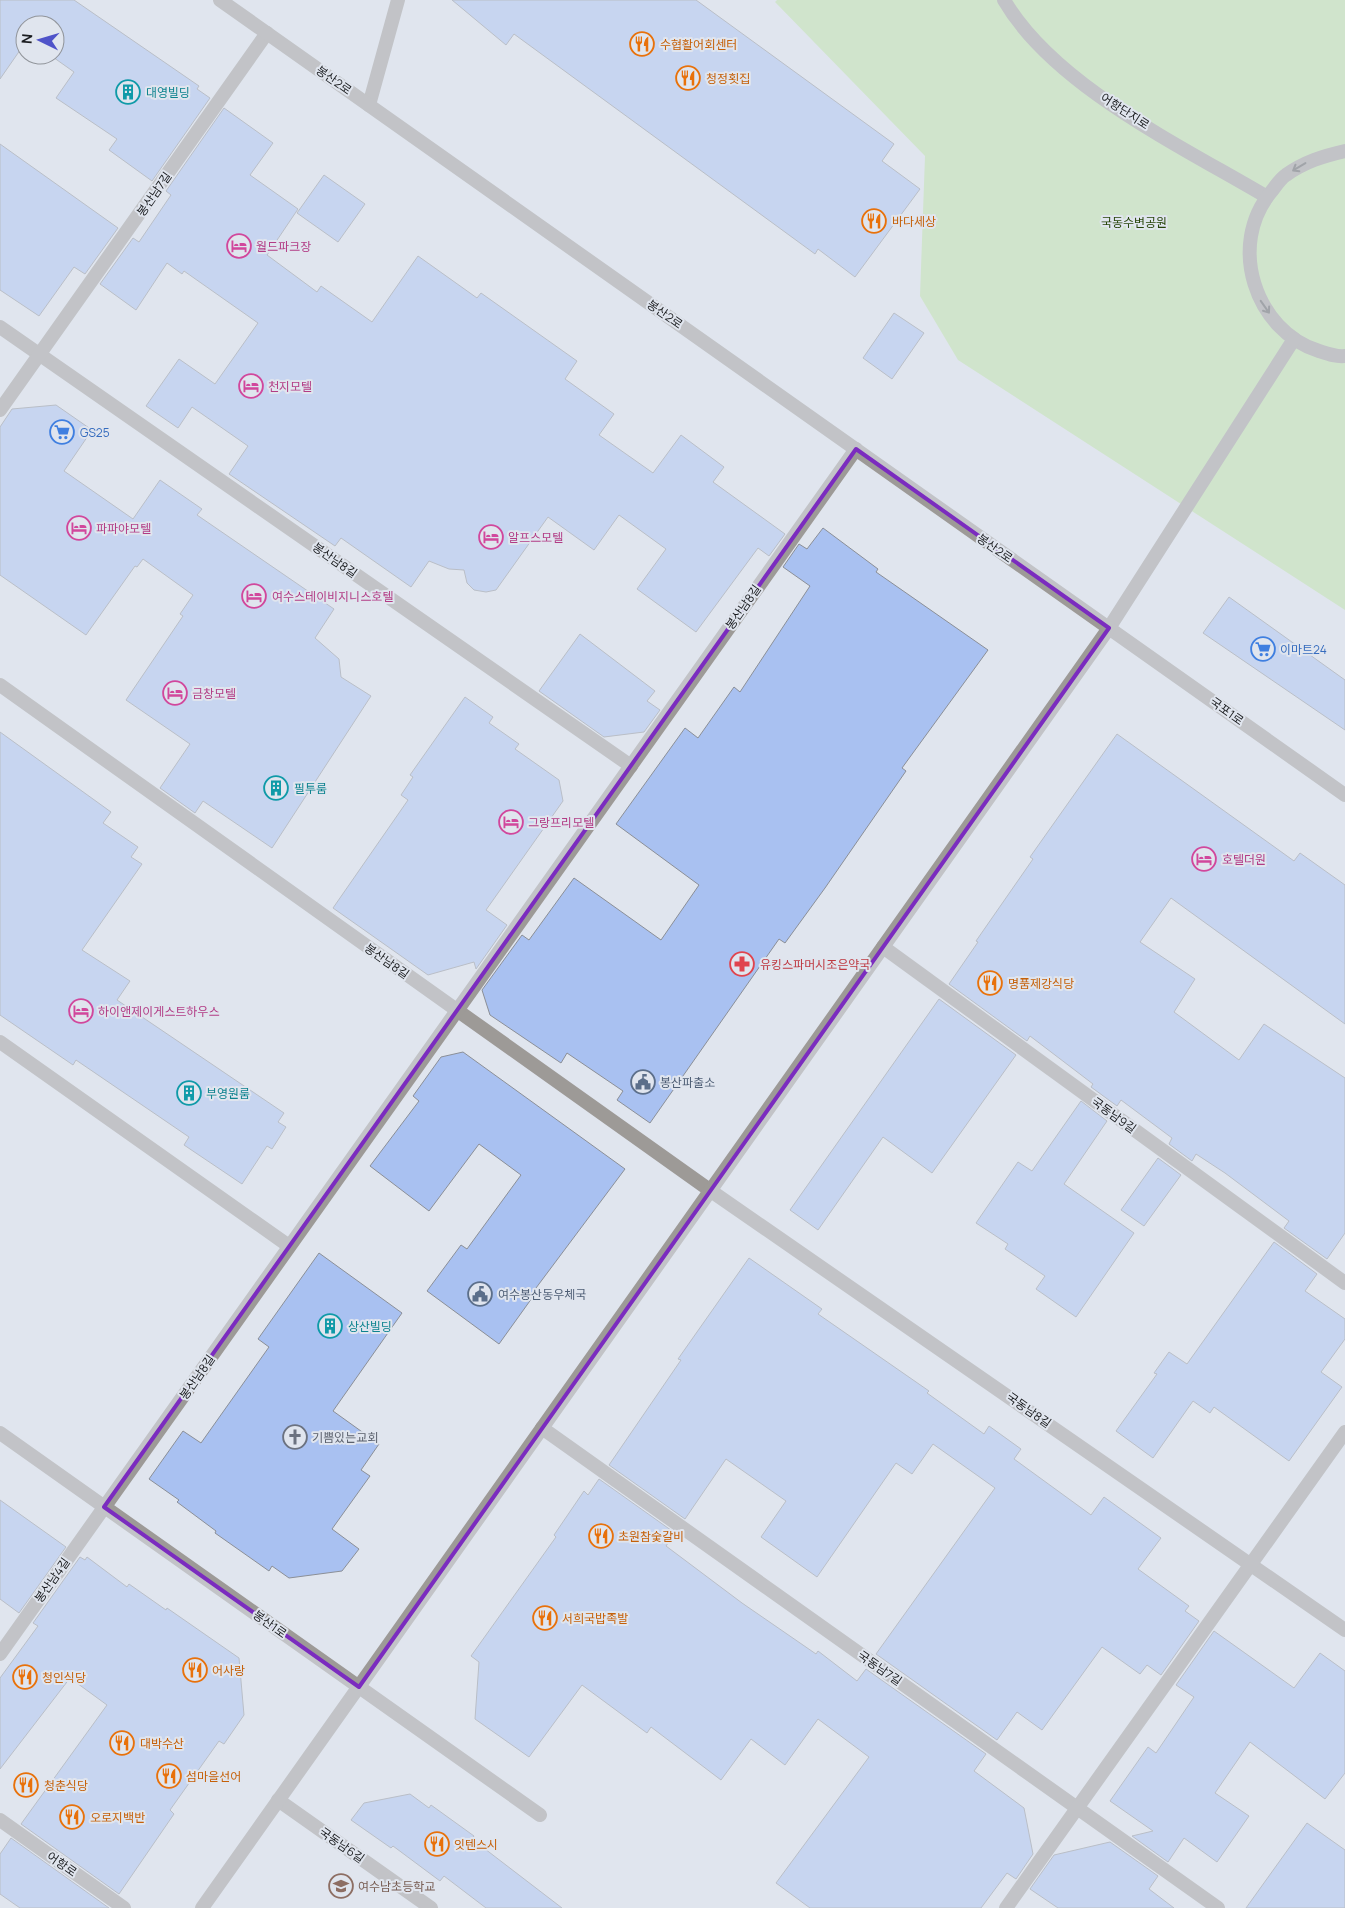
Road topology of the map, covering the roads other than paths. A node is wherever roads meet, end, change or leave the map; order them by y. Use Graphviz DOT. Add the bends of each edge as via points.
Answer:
graph roads {
  1 [pos="220,0"];
  2 [pos="398,0"];
  3 [pos="1004,0"];
  4 [pos="267,33"];
  5 [pos="369,105"];
  6 [pos="1345,151"];
  7 [pos="1267,197"];
  8 [pos="0,327"];
  9 [pos="1294,338"];
  10 [pos="40,355"];
  11 [pos="1345,356"];
  12 [pos="0,410"];
  13 [pos="856,449"];
  14 [pos="1109,628"];
  15 [pos="0,686"];
  16 [pos="631,766"];
  17 [pos="1345,795"];
  18 [pos="883,947"];
  19 [pos="457,1010"];
  20 [pos="0,1042"];
  21 [pos="711,1191"];
  22 [pos="289,1246"];
  23 [pos="1345,1283"];
  24 [pos="542,1428"];
  25 [pos="1345,1432"];
  26 [pos="0,1433"];
  27 [pos="104,1507"];
  28 [pos="1251,1563"];
  29 [pos="1345,1630"];
  30 [pos="0,1654"];
  31 [pos="359,1687"];
  32 [pos="278,1800"];
  33 [pos="1077,1808"];
  34 [pos="540,1815"];
  35 [pos="0,1820"];
  36 [pos="124,1908"];
  37 [pos="202,1908"];
  38 [pos="431,1908"];
  39 [pos="1006,1908"];
  40 [pos="1218,1908"];
  1 -- 4 [label="street, 봉산2로"];
  2 -- 5 [label="street"];
  3 -- 7 [label="street, 어항단지로" via="1011,13 1051,57 1110,104"];
  4 -- 5 [label="street, 봉산2로"];
  4 -- 10 [label="street, 봉산남7길"];
  5 -- 13 [label="street, 봉산2로"];
  6 -- 7 [label="street, one-way" via="1312,159 1284,176"];
  7 -- 9 [label="street, one-way" via="1250,234 1249,267 1259,299 1278,327"];
  8 -- 10 [label="street"];
  9 -- 11 [label="street" via="1305,347 1338,357"];
  9 -- 14 [label="street"];
  10 -- 12 [label="street, 봉산남7길"];
  10 -- 16 [label="street, 봉산남8길"];
  13 -- 14 [label="street, 봉산2로"];
  13 -- 16 [label="street, 봉산남8길"];
  14 -- 17 [label="street, 국포1로"];
  14 -- 18 [label="street"];
  15 -- 19 [label="street, 봉산남8길"];
  16 -- 19 [label="street, 봉산남8길"];
  18 -- 21 [label="street"];
  18 -- 23 [label="street, 국동남9길"];
  19 -- 21 [label="street, 국동남8길"];
  19 -- 22 [label="street, 봉산남8길"];
  20 -- 22 [label="street"];
  21 -- 24 [label="street"];
  21 -- 28 [label="street, 국동남8길"];
  22 -- 27 [label="street, 봉산남8길"];
  24 -- 31 [label="street"];
  24 -- 33 [label="street, 국동남7길"];
  25 -- 28 [label="street"];
  26 -- 27 [label="street, 봉산1로"];
  27 -- 30 [label="street, 봉산남4길"];
  27 -- 31 [label="street, 봉산1로"];
  28 -- 29 [label="street, 국동남8길"];
  28 -- 33 [label="street"];
  31 -- 32 [label="street"];
  31 -- 34 [label="street, 봉산1로"];
  32 -- 37 [label="street"];
  32 -- 38 [label="street, 국동남6길"];
  33 -- 39 [label="street"];
  33 -- 40 [label="street, 국동남7길"];
  35 -- 36 [label="street, 어항로"];
}
